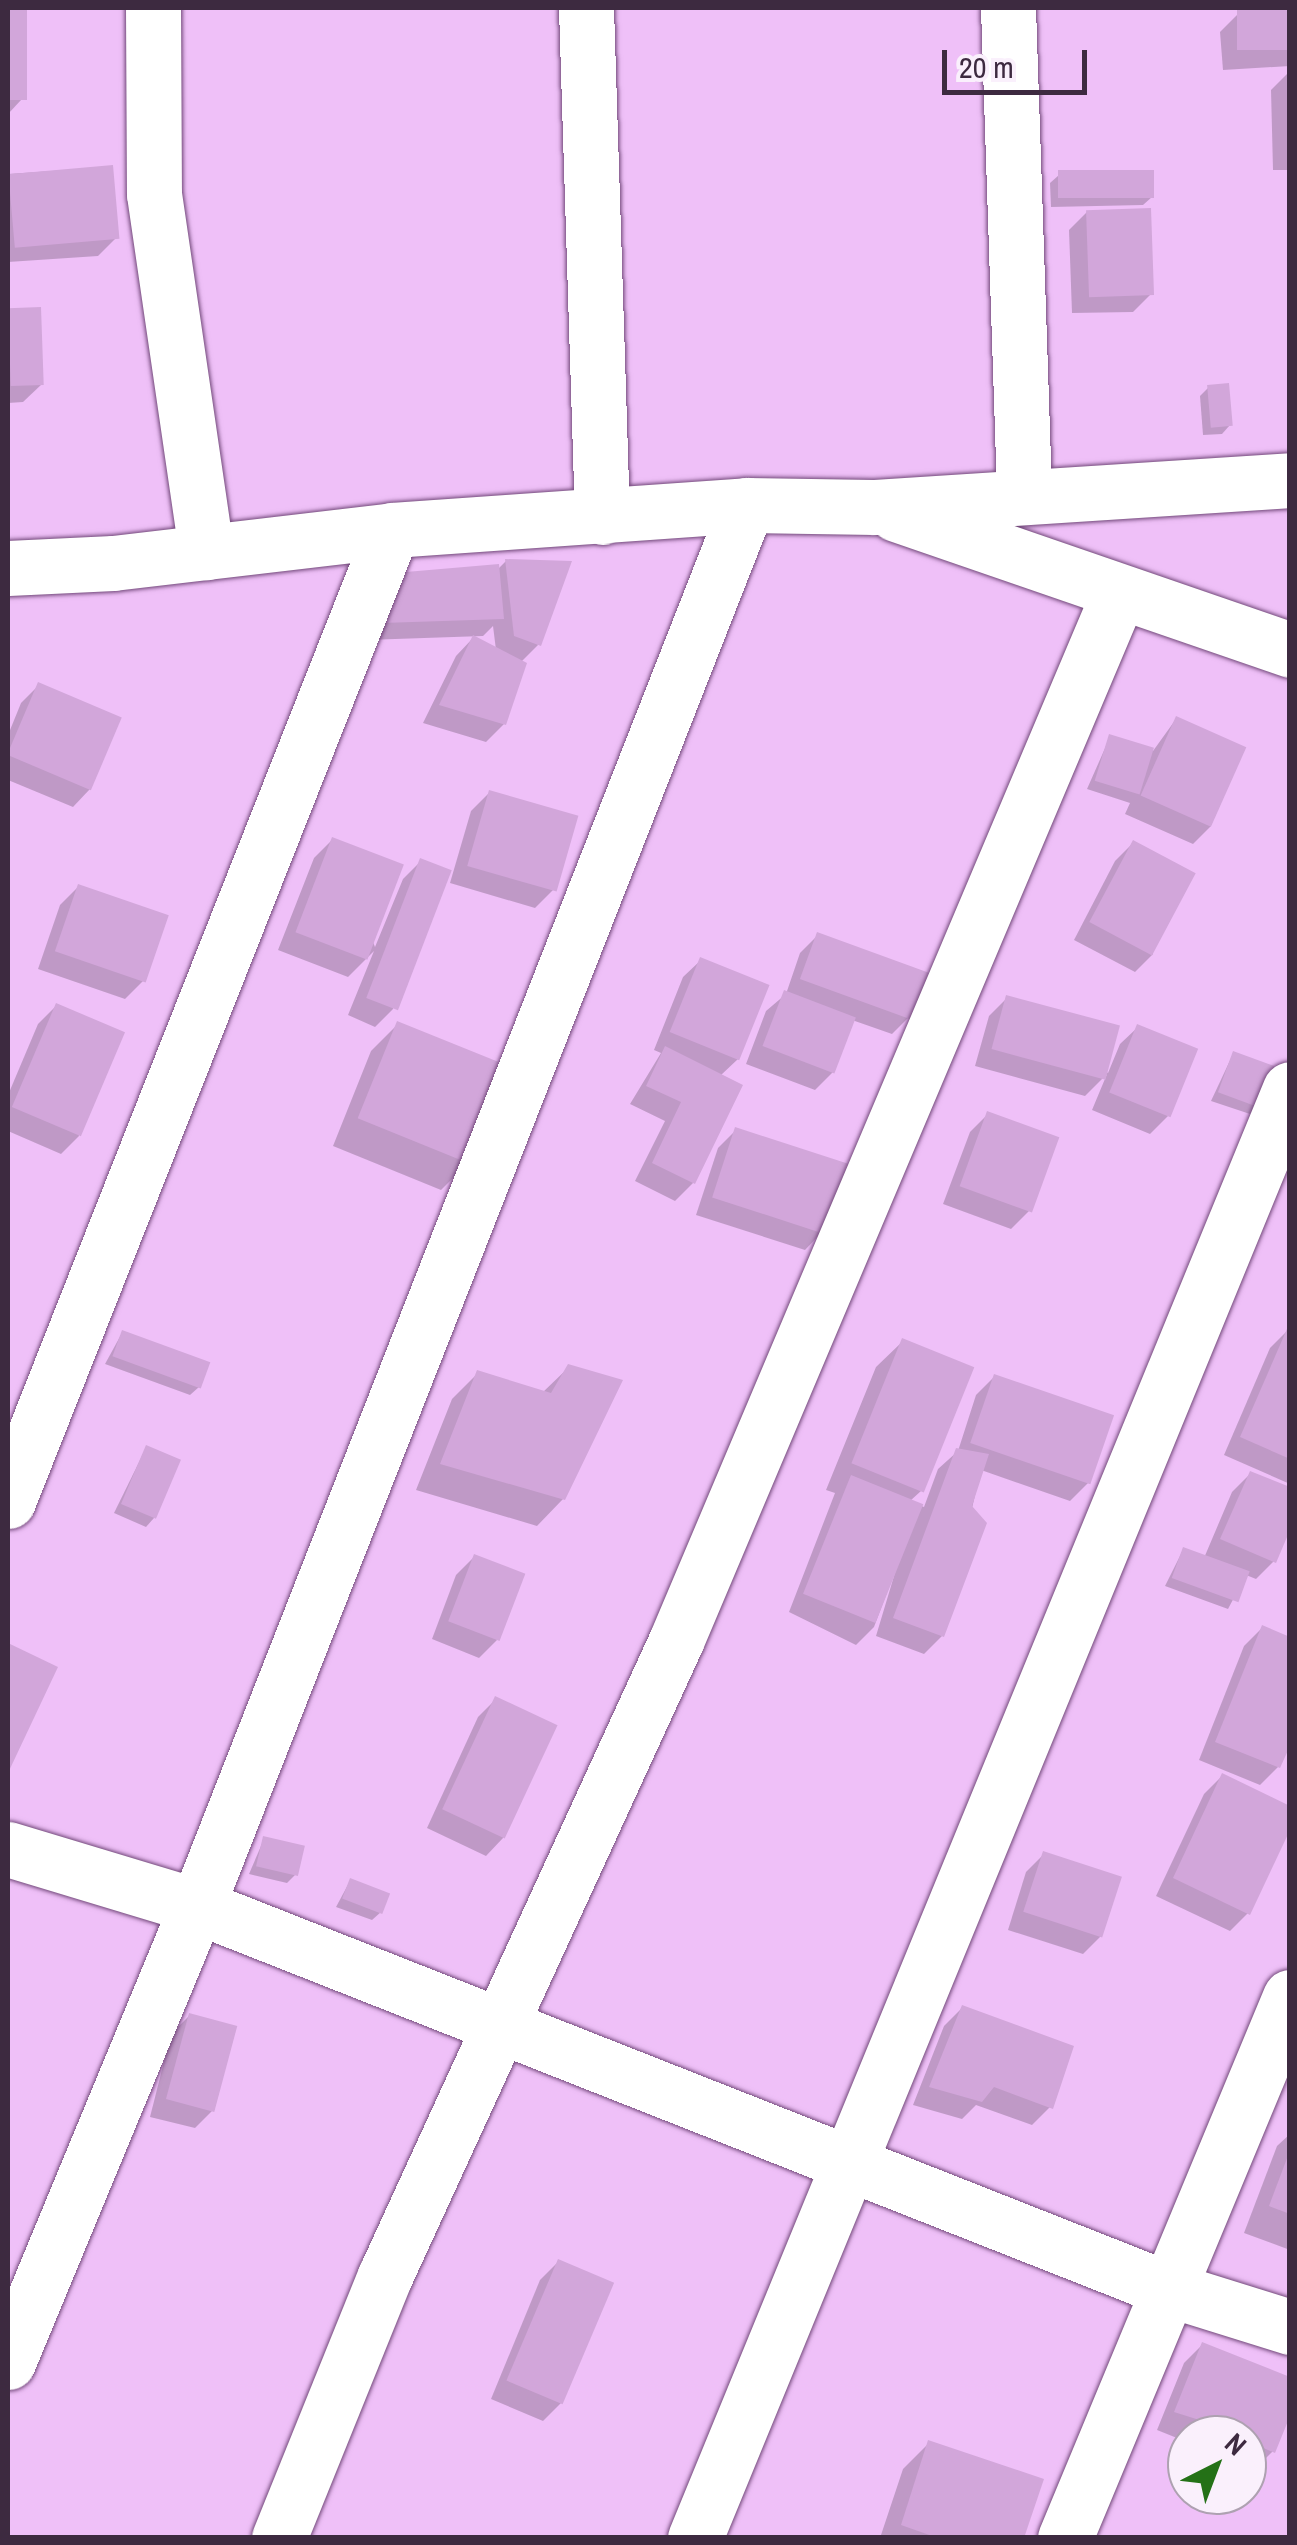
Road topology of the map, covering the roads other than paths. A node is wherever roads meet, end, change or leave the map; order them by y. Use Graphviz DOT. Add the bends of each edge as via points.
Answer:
graph roads {
  1 [pos="153,8"];
  2 [pos="586,8"];
  3 [pos="1008,8"];
  4 [pos="1290,480"];
  5 [pos="1024,498"];
  6 [pos="747,505"];
  7 [pos="875,507"];
  8 [pos="602,517"];
  9 [pos="392,530"];
  10 [pos="206,552"];
  11 [pos="8,568"];
  12 [pos="1118,593"];
  13 [pos="1290,650"];
  14 [pos="1290,1088"];
  15 [pos="8,1500"];
  16 [pos="8,1850"];
  17 [pos="196,1906"];
  18 [pos="1290,1997"];
  19 [pos="495,2028"];
  20 [pos="846,2161"];
  21 [pos="1168,2289"];
  22 [pos="1290,2328"];
  23 [pos="8,2362"];
  24 [pos="279,2538"];
  25 [pos="695,2538"];
  26 [pos="1065,2538"];
  1 -- 10 [label="street" via="154,194"];
  2 -- 8 [label="street"];
  3 -- 5 [label="street"];
  4 -- 5 [label="street"];
  5 -- 7 [label="street"];
  6 -- 7 [label="street"];
  6 -- 8 [label="street"];
  6 -- 17 [label="street"];
  7 -- 12 [label="street"];
  8 -- 9 [label="street"];
  9 -- 10 [label="street"];
  9 -- 15 [label="street"];
  10 -- 11 [label="street"];
  12 -- 13 [label="street"];
  12 -- 19 [label="street" via="676,1642"];
  14 -- 20 [label="street"];
  16 -- 17 [label="street"];
  17 -- 19 [label="street"];
  17 -- 23 [label="street"];
  18 -- 21 [label="street"];
  19 -- 20 [label="street"];
  19 -- 24 [label="street"];
  20 -- 21 [label="street"];
  20 -- 25 [label="street"];
  21 -- 22 [label="street"];
  21 -- 26 [label="street"];
}
